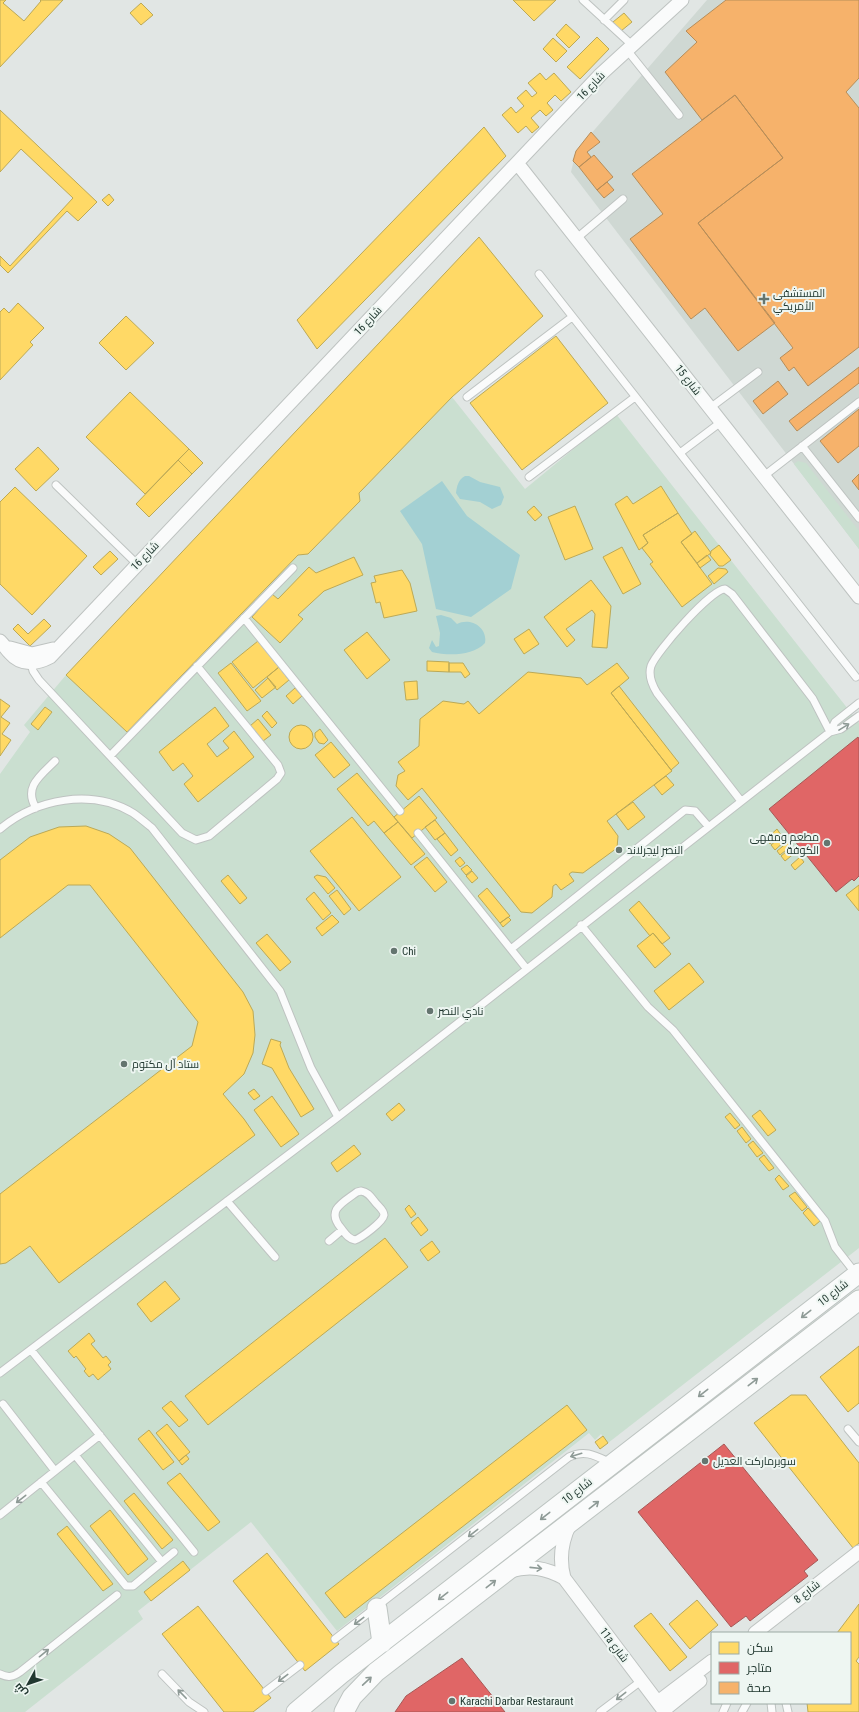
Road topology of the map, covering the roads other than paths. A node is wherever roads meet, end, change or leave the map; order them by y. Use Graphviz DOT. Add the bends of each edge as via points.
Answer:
graph roads {
  1 [pos="583,0"];
  2 [pos="624,0"];
  3 [pos="682,0"];
  4 [pos="604,20"];
  5 [pos="630,48"];
  6 [pos="679,115"];
  7 [pos="518,163"];
  8 [pos="623,199"];
  9 [pos="577,238"];
  10 [pos="539,274"];
  11 [pos="572,317"];
  12 [pos="758,372"];
  13 [pos="467,397"];
  14 [pos="635,397"];
  15 [pos="859,402"];
  16 [pos="710,408"];
  17 [pos="721,422"];
  18 [pos="802,446"];
  19 [pos="680,453"];
  20 [pos="764,476"];
  21 [pos="529,477"];
  22 [pos="56,486"];
  23 [pos="859,518"];
  24 [pos="137,564"];
  25 [pos="293,568"];
  26 [pos="859,597"];
  27 [pos="244,618"];
  28 [pos="3,644"];
  29 [pos="32,658"];
  30 [pos="197,666"];
  31 [pos="856,677"];
  32 [pos="859,703"];
  33 [pos="859,716"];
  34 [pos="830,732"];
  35 [pos="110,756"];
  36 [pos="55,761"];
  37 [pos="741,801"];
  38 [pos="36,808"];
  39 [pos="400,811"];
  40 [pos="708,826"];
  41 [pos="0,829"];
  42 [pos="418,833"];
  43 [pos="581,925"];
  44 [pos="511,949"];
  45 [pos="526,968"];
  46 [pos="338,1117"];
  47 [pos="227,1201"];
  48 [pos="342,1230"];
  49 [pos="329,1241"];
  50 [pos="275,1257"];
  51 [pos="858,1274"];
  52 [pos="859,1300"];
  53 [pos="32,1350"];
  54 [pos="0,1373"];
  55 [pos="3,1404"];
  56 [pos="848,1429"];
  57 [pos="100,1435"];
  58 [pos="859,1442"];
  59 [pos="75,1455"];
  60 [pos="613,1464"];
  61 [pos="55,1471"];
  62 [pos="41,1482"];
  63 [pos="0,1516"];
  64 [pos="570,1523"];
  65 [pos="174,1552"];
  66 [pos="194,1552"];
  67 [pos="859,1552"];
  68 [pos="162,1562"];
  69 [pos="507,1572"];
  70 [pos="564,1578"];
  71 [pos="117,1595"];
  72 [pos="377,1608"];
  73 [pos="756,1632"];
  74 [pos="335,1639"];
  75 [pos="382,1643"];
  76 [pos="711,1663"];
  77 [pos="300,1665"];
  78 [pos="711,1672"];
  79 [pos="0,1674"];
  80 [pos="162,1674"];
  81 [pos="641,1681"];
  82 [pos="266,1691"];
  83 [pos="662,1708"];
  84 [pos="204,1712"];
  85 [pos="296,1712"];
  86 [pos="344,1712"];
  87 [pos="600,1712"];
  1 -- 4 [label="lane"];
  2 -- 4 [label="lane"];
  3 -- 5 [label="street, شارع 16"];
  4 -- 5 [label="lane"];
  5 -- 6 [label="lane"];
  5 -- 7 [label="street, شارع 16" via="601,74"];
  7 -- 9 [label="street, شارع 15"];
  7 -- 24 [label="street, شارع 16"];
  8 -- 9 [label="lane"];
  9 -- 16 [label="street, شارع 15"];
  10 -- 11 [label="lane"];
  11 -- 13 [label="lane"];
  11 -- 14 [label="lane"];
  12 -- 16 [label="lane"];
  14 -- 19 [label="lane"];
  14 -- 21 [label="lane"];
  15 -- 18 [label="lane"];
  16 -- 17 [label="street, شارع 15"];
  17 -- 19 [label="lane"];
  17 -- 20 [label="street, شارع 15"];
  18 -- 20 [label="lane"];
  18 -- 23 [label="lane"];
  19 -- 31 [label="lane"];
  20 -- 26 [label="street, شارع 15"];
  22 -- 24 [label="lane"];
  24 -- 29 [label="street, شارع 16" via="58,646"];
  25 -- 27 [label="lane"];
  27 -- 30 [label="lane"];
  27 -- 39 [label="lane"];
  28 -- 29 [label="street"];
  29 -- 35 [label="lane" via="33,671 39,680"];
  30 -- 35 [label="lane"];
  30 -- 35 [label="lane" via="278,765 280,773 277,779 210,836 196,840 182,833"];
  32 -- 34 [label="lane" via="835,722"];
  34 -- 33 [label="lane, one-way" via="841,729"];
  34 -- 37 [label="lane"];
  34 -- 37 [label="lane" via="813,699 732,594 725,589 716,592 693,613 666,644 651,666 650,676 656,693"];
  36 -- 38 [label="lane" via="34,781 31,798"];
  37 -- 40 [label="lane"];
  38 -- 41 [label="lane" via="11,820"];
  38 -- 46 [label="lane" via="60,800 85,799 109,803 132,813 152,828 280,991 311,1068"];
  40 -- 43 [label="lane"];
  40 -- 44 [label="lane" via="695,811 685,810"];
  42 -- 44 [label="lane"];
  43 -- 45 [label="lane"];
  43 -- 51 [label="lane" via="648,1007 673,1030 810,1203 828,1227 835,1248"];
  44 -- 45 [label="lane"];
  45 -- 46 [label="lane"];
  46 -- 47 [label="lane"];
  47 -- 50 [label="lane"];
  47 -- 53 [label="lane"];
  48 -- 48 [label="lane" via="352,1239 359,1239 380,1221 384,1215 383,1211 365,1192 357,1192 334,1212 334,1219"];
  48 -- 49 [label="lane"];
  51 -- 60 [label="main road, شارع 10, one-way"];
  64 -- 52 [label="main road, شارع 10, one-way"];
  53 -- 54 [label="lane"];
  53 -- 57 [label="lane"];
  55 -- 61 [label="lane"];
  56 -- 58 [label="lane"];
  57 -- 59 [label="lane"];
  57 -- 66 [label="lane"];
  59 -- 61 [label="lane"];
  59 -- 68 [label="lane"];
  60 -- 72 [label="lane, one-way" via="587,1453 569,1457"];
  60 -- 75 [label="main road, شارع 10, one-way"];
  61 -- 62 [label="lane"];
  62 -- 63 [label="lane, one-way"];
  62 -- 68 [label="lane" via="126,1586 133,1586"];
  64 -- 69 [label="main road, شارع 10"];
  64 -- 70 [label="street, 11a شارع" via="561,1550"];
  65 -- 68 [label="lane"];
  67 -- 73 [label="street, شارع 8"];
  69 -- 70 [label="street, 11a شارع, one-way" via="519,1568 542,1568"];
  86 -- 69 [label="main road, شارع 10, one-way" via="352,1697 376,1672"];
  70 -- 81 [label="street, 11a شارع"];
  79 -- 71 [label="lane, one-way" via="7,1677 20,1672"];
  72 -- 74 [label="lane, one-way"];
  72 -- 75 [label="main road"];
  75 -- 85 [label="main road, شارع 10"];
  76 -- 83 [label="street"];
  77 -- 82 [label="lane, one-way"];
  78 -- 83 [label="street"];
  84 -- 80 [label="lane, one-way" via="189,1702"];
  81 -- 83 [label="street, 11a شارع"];
  81 -- 87 [label="lane, one-way"];
}
